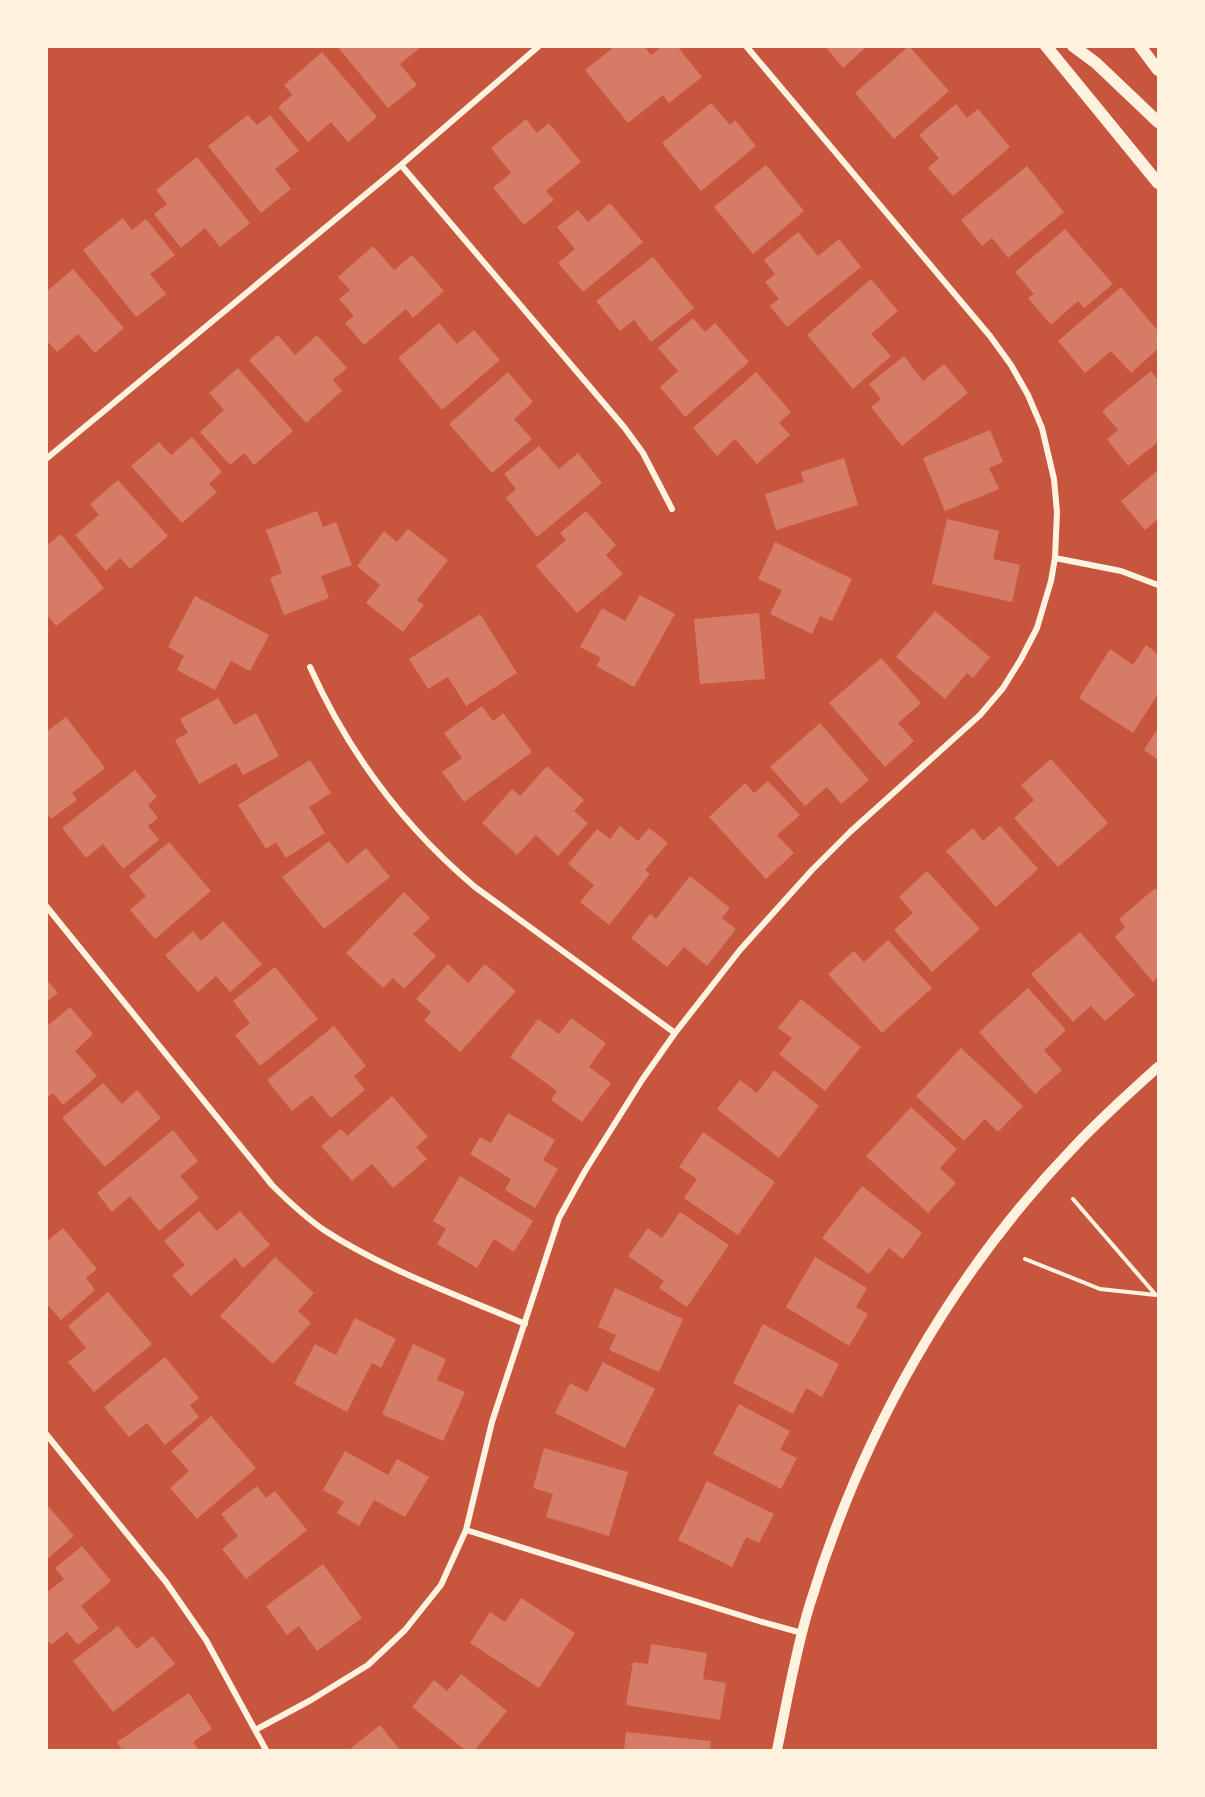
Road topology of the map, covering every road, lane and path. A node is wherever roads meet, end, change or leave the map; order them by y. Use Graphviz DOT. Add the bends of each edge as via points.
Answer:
graph roads {
  1 [pos="539,46"];
  2 [pos="746,46"];
  3 [pos="1046,46"];
  4 [pos="1073,46"];
  5 [pos="1140,46"];
  6 [pos="1158,70"];
  7 [pos="1158,122"];
  8 [pos="401,165"];
  9 [pos="1158,183"];
  10 [pos="46,459"];
  11 [pos="672,509"];
  12 [pos="1055,558"];
  13 [pos="1158,585"];
  14 [pos="310,668"];
  15 [pos="46,906"];
  16 [pos="675,1033"];
  17 [pos="1158,1067"];
  18 [pos="1073,1199"];
  19 [pos="1024,1259"];
  20 [pos="1157,1296"];
  21 [pos="525,1324"];
  22 [pos="46,1434"];
  23 [pos="466,1530"];
  24 [pos="802,1633"];
  25 [pos="255,1730"];
  26 [pos="266,1750"];
  27 [pos="777,1750"];
  1 -- 8 [label="street"];
  2 -- 12 [label="street" via="1011,365 1042,428 1054,479"];
  3 -- 9 [label="main road"];
  4 -- 7 [label="main road"];
  5 -- 6 [label="main road"];
  8 -- 10 [label="street"];
  8 -- 11 [label="street" via="624,427 643,453"];
  12 -- 13 [label="street" via="1121,571"];
  12 -- 16 [label="street" via="1036,628 1003,688 980,715 812,870 740,950"];
  14 -- 16 [label="street" via="326,704 367,772 444,861"];
  15 -- 21 [label="street" via="272,1185 296,1208 351,1246"];
  16 -- 21 [label="street" via="559,1218"];
  17 -- 24 [label="street" via="1113,1107 1030,1195 948,1305 885,1413 857,1473"];
  18 -- 20 [label="path"];
  19 -- 20 [label="path" via="1100,1289"];
  21 -- 23 [label="street" via="492,1422"];
  22 -- 25 [label="street" via="166,1582 206,1640"];
  23 -- 24 [label="street"];
  23 -- 25 [label="street" via="441,1585 383,1651 318,1696"];
  24 -- 27 [label="street"];
  25 -- 26 [label="street"];
}
